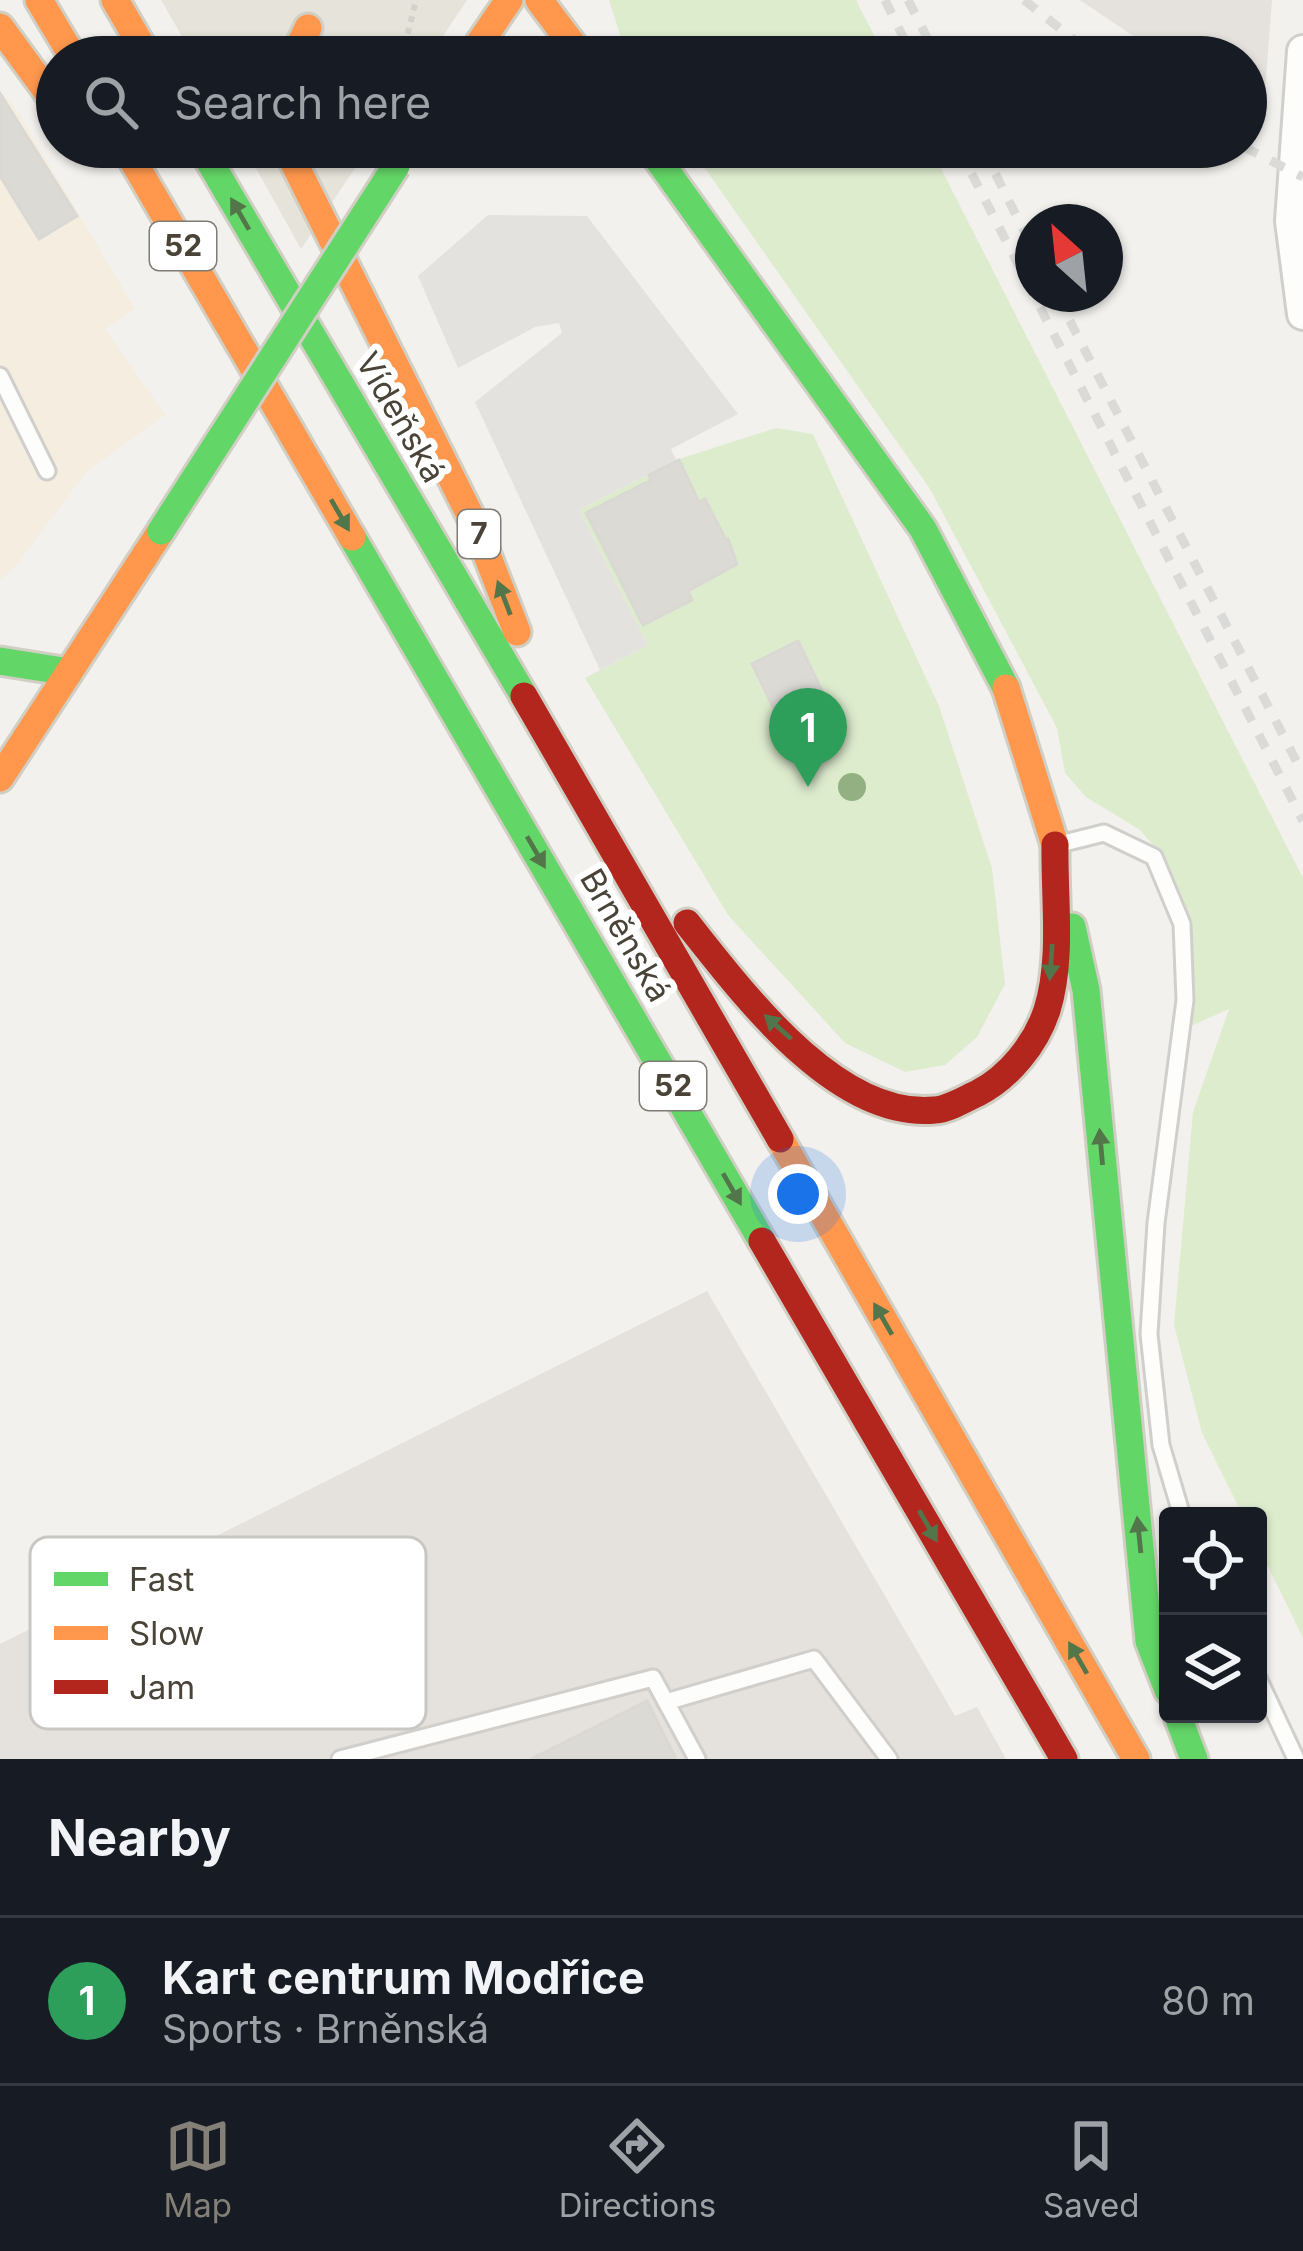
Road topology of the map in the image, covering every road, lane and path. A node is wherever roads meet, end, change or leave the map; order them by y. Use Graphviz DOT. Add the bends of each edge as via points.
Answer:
graph roads {
  1 [pos="39,0"];
  2 [pos="115,0"];
  3 [pos="323,0"];
  4 [pos="416,0"];
  5 [pos="508,0"];
  6 [pos="538,0"];
  7 [pos="0,27"];
  8 [pos="60,36"];
  9 [pos="136,36"];
  10 [pos="304,36"];
  11 [pos="407,36"];
  12 [pos="484,36"];
  13 [pos="566,36"];
  14 [pos="1303,51"];
  15 [pos="36,76"];
  16 [pos="1300,115"];
  17 [pos="137,168"];
  18 [pos="213,168"];
  19 [pos="296,168"];
  20 [pos="395,168"];
  21 [pos="665,168"];
  22 [pos="128,210"];
  23 [pos="189,255"];
  24 [pos="1303,314"];
  25 [pos="0,376"];
  26 [pos="47,471"];
  27 [pos="0,661"];
  28 [pos="69,672"];
  29 [pos="0,778"];
  30 [pos="576,785"];
  31 [pos="1055,845"];
  32 [pos="1179,1507"];
  33 [pos="1159,1667"];
  34 [pos="1267,1697"];
  35 [pos="666,1702"];
  36 [pos="1180,1723"];
  37 [pos="340,1759"];
  38 [pos="697,1759"];
  39 [pos="889,1759"];
  40 [pos="1064,1759"];
  41 [pos="1136,1759"];
  42 [pos="1194,1759"];
  43 [pos="1296,1759"];
  1 -- 8 [label="main road"];
  2 -- 9 [label="main road"];
  3 -- 10 [label="main road"];
  4 -- 11 [label="path"];
  5 -- 12 [label="main road"];
  6 -- 13 [label="main road"];
  7 -- 15 [label="main road"];
  14 -- 16 [label="street"];
  16 -- 24 [label="street" via="1291,221"];
  17 -- 23 [label="main road, Brněnská / 52"];
  30 -- 18 [label="main road, Vídeňská / 52, one-way"];
  30 -- 19 [label="main road, 7, one-way" via="477,529"];
  20 -- 28 [label="main road, bridge"];
  21 -- 31 [label="main road" via="923,529 1010,696"];
  22 -- 23 [label="main road"];
  23 -- 40 [label="main road, Brněnská / 52, one-way"];
  25 -- 26 [label="lane"];
  27 -- 28 [label="main road"];
  28 -- 29 [label="main road"];
  31 -- 30 [label="main road, one-way" via="1048,1008 1022,1057 982,1093 934,1111 880,1105 836,1080 750,1003"];
  41 -- 30 [label="main road, Brněnská / 52, one-way"];
  31 -- 32 [label="lane" via="1104,833 1154,857 1182,924 1185,1000 1149,1334 1161,1445"];
  33 -- 31 [label="main road, one-way" via="1149,1641 1086,990"];
  34 -- 43 [label="lane"];
  35 -- 37 [label="lane" via="652,1678"];
  35 -- 38 [label="lane"];
  35 -- 39 [label="lane" via="814,1659"];
  36 -- 42 [label="main road"];
}
